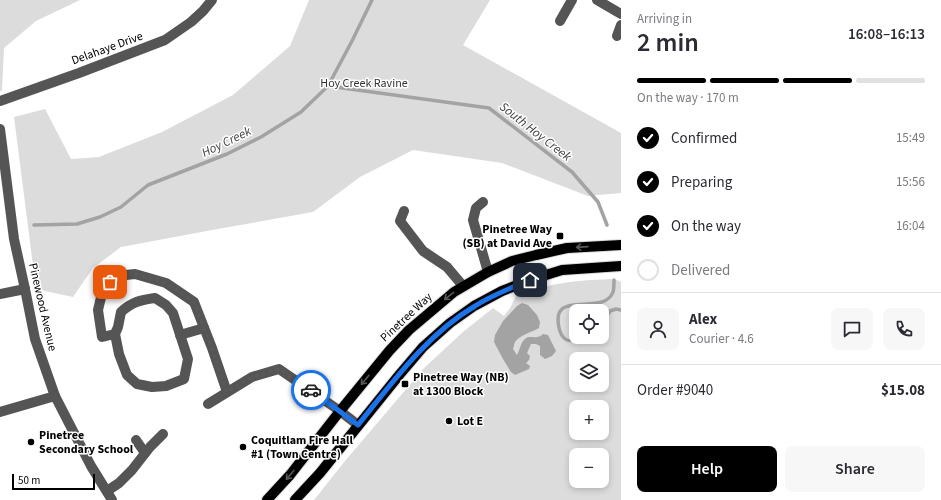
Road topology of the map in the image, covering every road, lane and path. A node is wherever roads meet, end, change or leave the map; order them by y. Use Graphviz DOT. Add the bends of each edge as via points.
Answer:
graph roads {
  1 [pos="212,0"];
  2 [pos="572,0"];
  3 [pos="596,0"];
  4 [pos="621,14"];
  5 [pos="560,21"];
  6 [pos="621,25"];
  7 [pos="617,36"];
  8 [pos="0,101"];
  9 [pos="0,129"];
  10 [pos="483,202"];
  11 [pos="404,211"];
  12 [pos="621,245"];
  13 [pos="621,266"];
  14 [pos="606,267"];
  15 [pos="488,272"];
  16 [pos="621,272"];
  17 [pos="463,286"];
  18 [pos="25,289"];
  19 [pos="0,294"];
  20 [pos="204,328"];
  21 [pos="115,334"];
  22 [pos="180,335"];
  23 [pos="227,392"];
  24 [pos="55,396"];
  25 [pos="208,404"];
  26 [pos="340,411"];
  27 [pos="0,412"];
  28 [pos="358,425"];
  29 [pos="163,434"];
  30 [pos="136,440"];
  31 [pos="145,453"];
  32 [pos="109,496"];
  33 [pos="267,500"];
  34 [pos="295,500"];
  1 -- 8 [label="street, Delahaye Drive" via="191,22 165,40"];
  2 -- 5 [label="street"];
  3 -- 4 [label="street"];
  6 -- 7 [label="street"];
  9 -- 18 [label="street, Pinewood Avenue" via="14,239"];
  10 -- 15 [label="street" via="476,208 473,220"];
  11 -- 17 [label="street" via="400,221 423,252 447,267"];
  12 -- 15 [label="main road, Pinetree Way, one-way" via="567,248 512,261"];
  13 -- 14 [label="main road"];
  14 -- 16 [label="main road"];
  14 -- 28 [label="main road" via="562,270 502,291 474,306 450,323 424,347"];
  15 -- 17 [label="main road, Pinetree Way"];
  17 -- 26 [label="main road, Pinetree Way, one-way" via="409,330"];
  18 -- 19 [label="street"];
  18 -- 24 [label="street, Pinewood Avenue" via="35,339"];
  20 -- 21 [label="street" via="194,302 166,283 135,274 117,276 102,289 98,310 102,337"];
  20 -- 22 [label="street"];
  20 -- 23 [label="street"];
  21 -- 22 [label="street" via="121,312 130,304 155,298 173,313"];
  21 -- 22 [label="street" via="127,375 137,384 152,387 166,386 184,379 188,359"];
  23 -- 25 [label="street"];
  23 -- 26 [label="street" via="252,377 279,369"];
  24 -- 27 [label="street"];
  24 -- 32 [label="street, Pinewood Avenue"];
  26 -- 28 [label="street"];
  26 -- 33 [label="main road, Pinetree Way, one-way"];
  28 -- 34 [label="main road"];
  29 -- 31 [label="street"];
  30 -- 31 [label="street"];
  31 -- 32 [label="street"];
}
